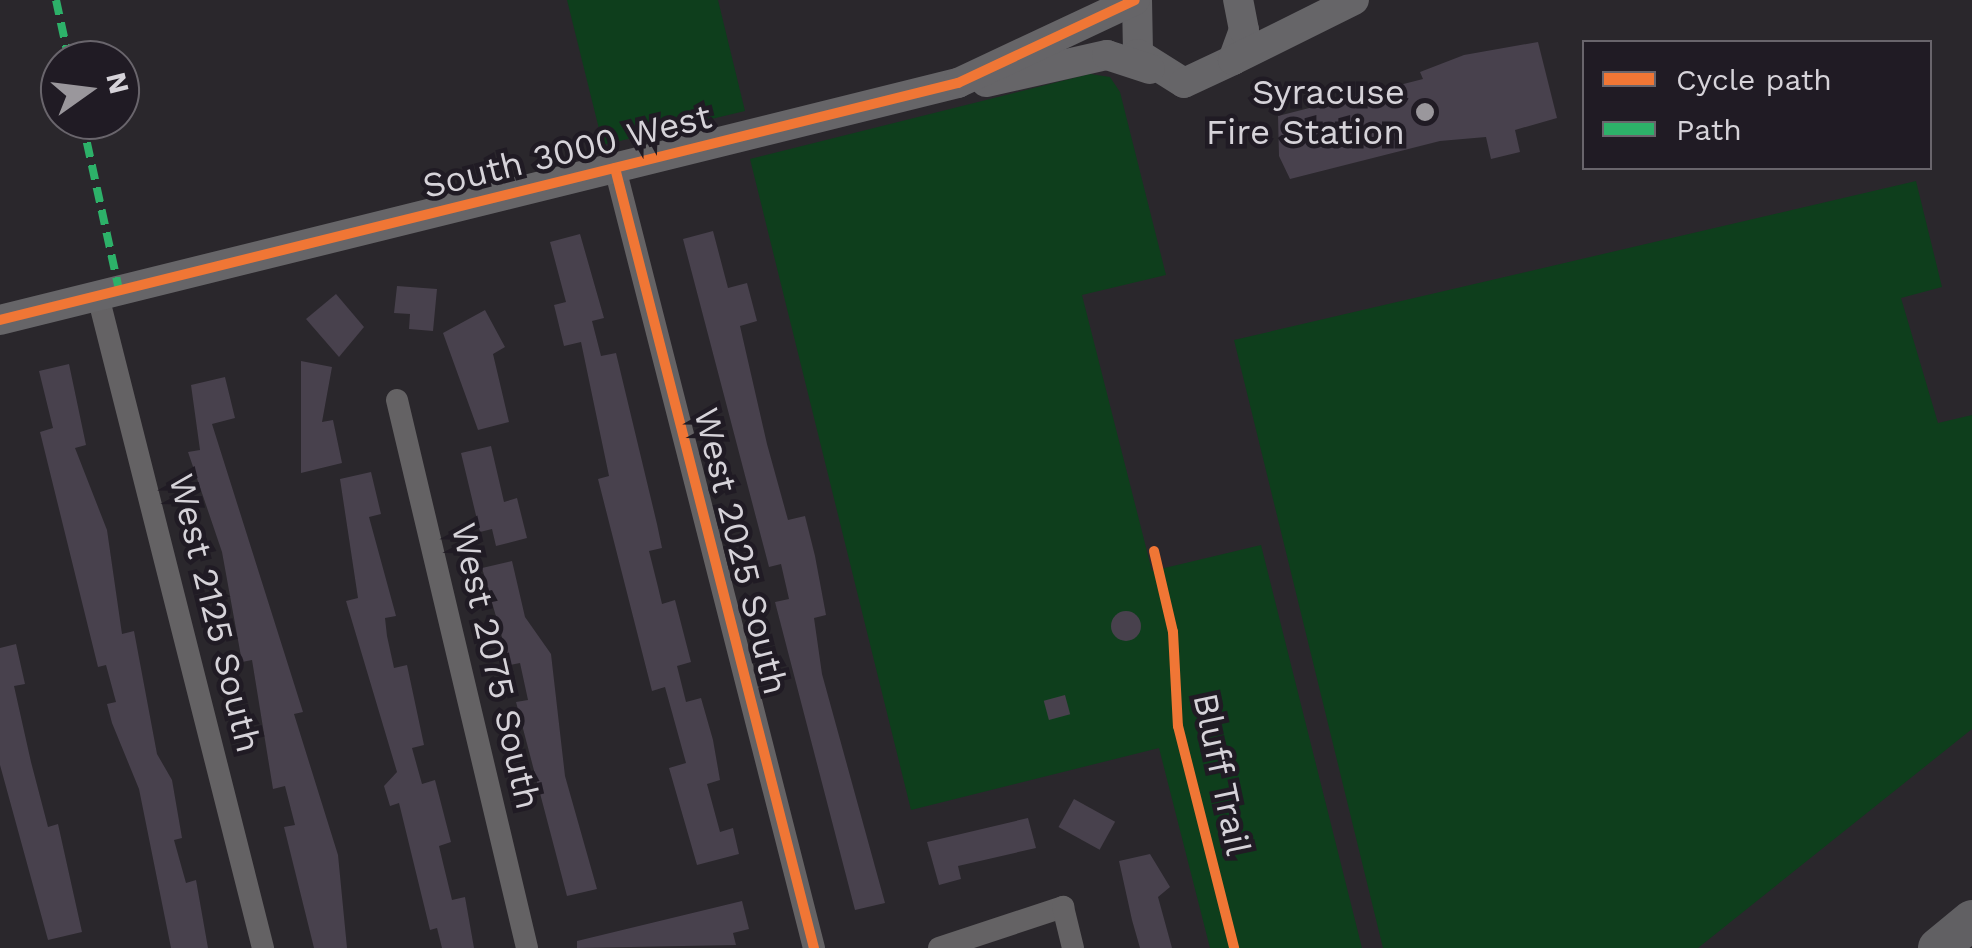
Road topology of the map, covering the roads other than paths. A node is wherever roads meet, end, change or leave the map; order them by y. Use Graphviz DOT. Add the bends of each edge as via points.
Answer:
graph roads {
  1 [pos="1136,0"];
  2 [pos="1238,0"];
  3 [pos="1354,0"];
  4 [pos="1233,60"];
  5 [pos="1150,68"];
  6 [pos="958,83"];
  7 [pos="614,168"];
  8 [pos="98,296"];
  9 [pos="0,320"];
  10 [pos="398,400"];
  11 [pos="1972,920"];
  12 [pos="264,948"];
  13 [pos="527,948"];
  14 [pos="814,948"];
  15 [pos="939,948"];
  16 [pos="1073,948"];
  17 [pos="1938,948"];
  1 -- 5 [label="street" via="1132,36"];
  1 -- 6 [label="street, South 3000 West"];
  2 -- 4 [label="street" via="1244,30"];
  3 -- 4 [label="street"];
  4 -- 5 [label="street, South 3000 West" via="1202,81"];
  5 -- 6 [label="street, South 3000 West" via="1107,55"];
  6 -- 7 [label="street, South 3000 West"];
  7 -- 8 [label="street, South 3000 West"];
  7 -- 14 [label="street, West 2025 South"];
  8 -- 9 [label="street, South 3000 West"];
  8 -- 12 [label="street, West 2125 South"];
  10 -- 13 [label="street, West 2075 South"];
  11 -- 17 [label="highway"];
  15 -- 16 [label="street" via="1063,907"];
}
